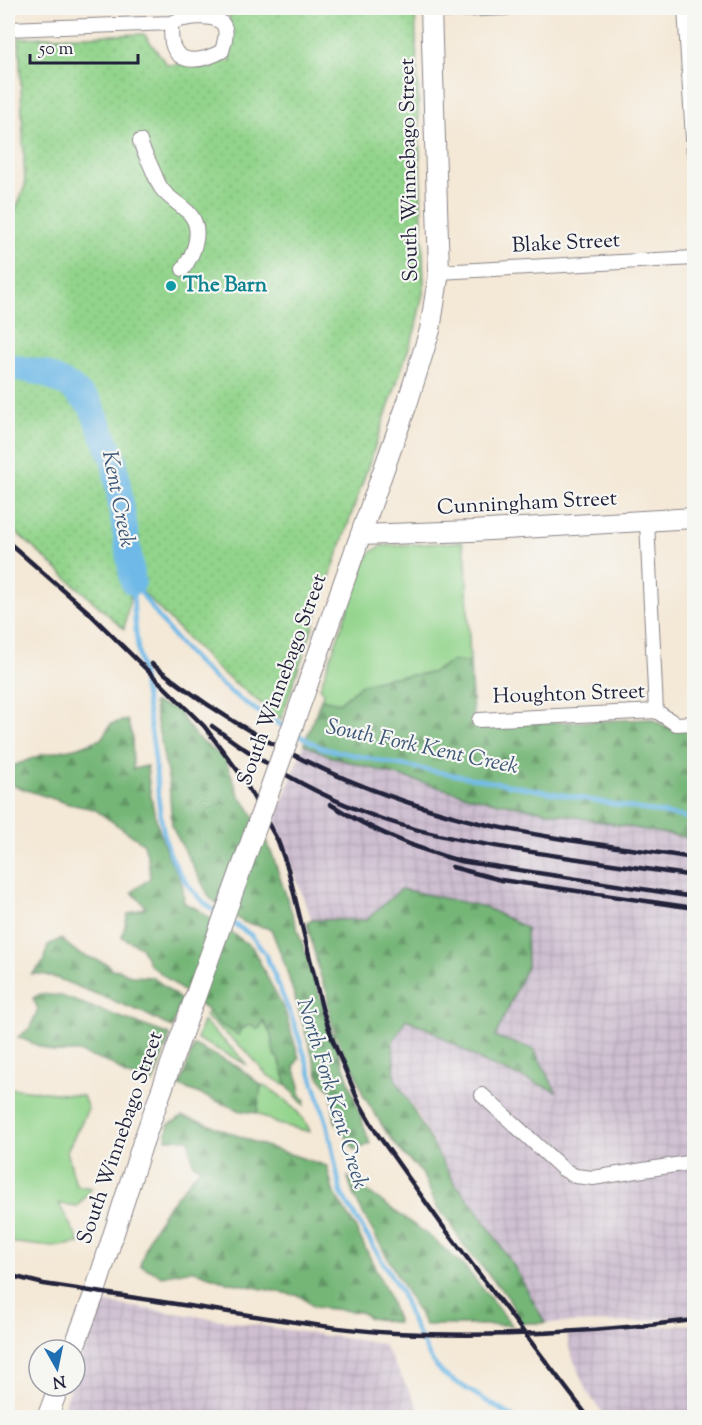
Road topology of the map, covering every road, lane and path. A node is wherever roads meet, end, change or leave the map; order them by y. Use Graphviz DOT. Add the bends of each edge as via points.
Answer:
graph roads {
  1 [pos="507,8"];
  2 [pos="685,8"];
  3 [pos="431,9"];
  4 [pos="175,17"];
  5 [pos="8,29"];
  6 [pos="140,141"];
  7 [pos="694,155"];
  8 [pos="694,258"];
  9 [pos="183,269"];
  10 [pos="439,272"];
  11 [pos="694,518"];
  12 [pos="647,522"];
  13 [pos="361,535"];
  14 [pos="656,711"];
  15 [pos="479,720"];
  16 [pos="694,723"];
  17 [pos="482,1095"];
  18 [pos="694,1162"];
  19 [pos="78,1338"];
  20 [pos="54,1398"];
  21 [pos="46,1418"];
  1 -- 3 [label="street"];
  2 -- 7 [label="street"];
  3 -- 10 [label="main road, South Winnebago Street"];
  4 -- 5 [label="street"];
  6 -- 9 [label="street" via="157,182 191,214 196,231 192,256"];
  8 -- 10 [label="street, Blake Street"];
  10 -- 13 [label="main road, South Winnebago Street" via="430,330"];
  11 -- 12 [label="main road, Cunningham Street"];
  12 -- 13 [label="main road, Cunningham Street"];
  12 -- 14 [label="street"];
  13 -- 19 [label="main road, South Winnebago Street, bridge" via="143,1142"];
  14 -- 15 [label="street, Houghton Street"];
  14 -- 16 [label="street, Houghton Street" via="676,724"];
  17 -- 18 [label="street" via="575,1176 593,1178"];
  20 -- 21 [label="main road"];
}
